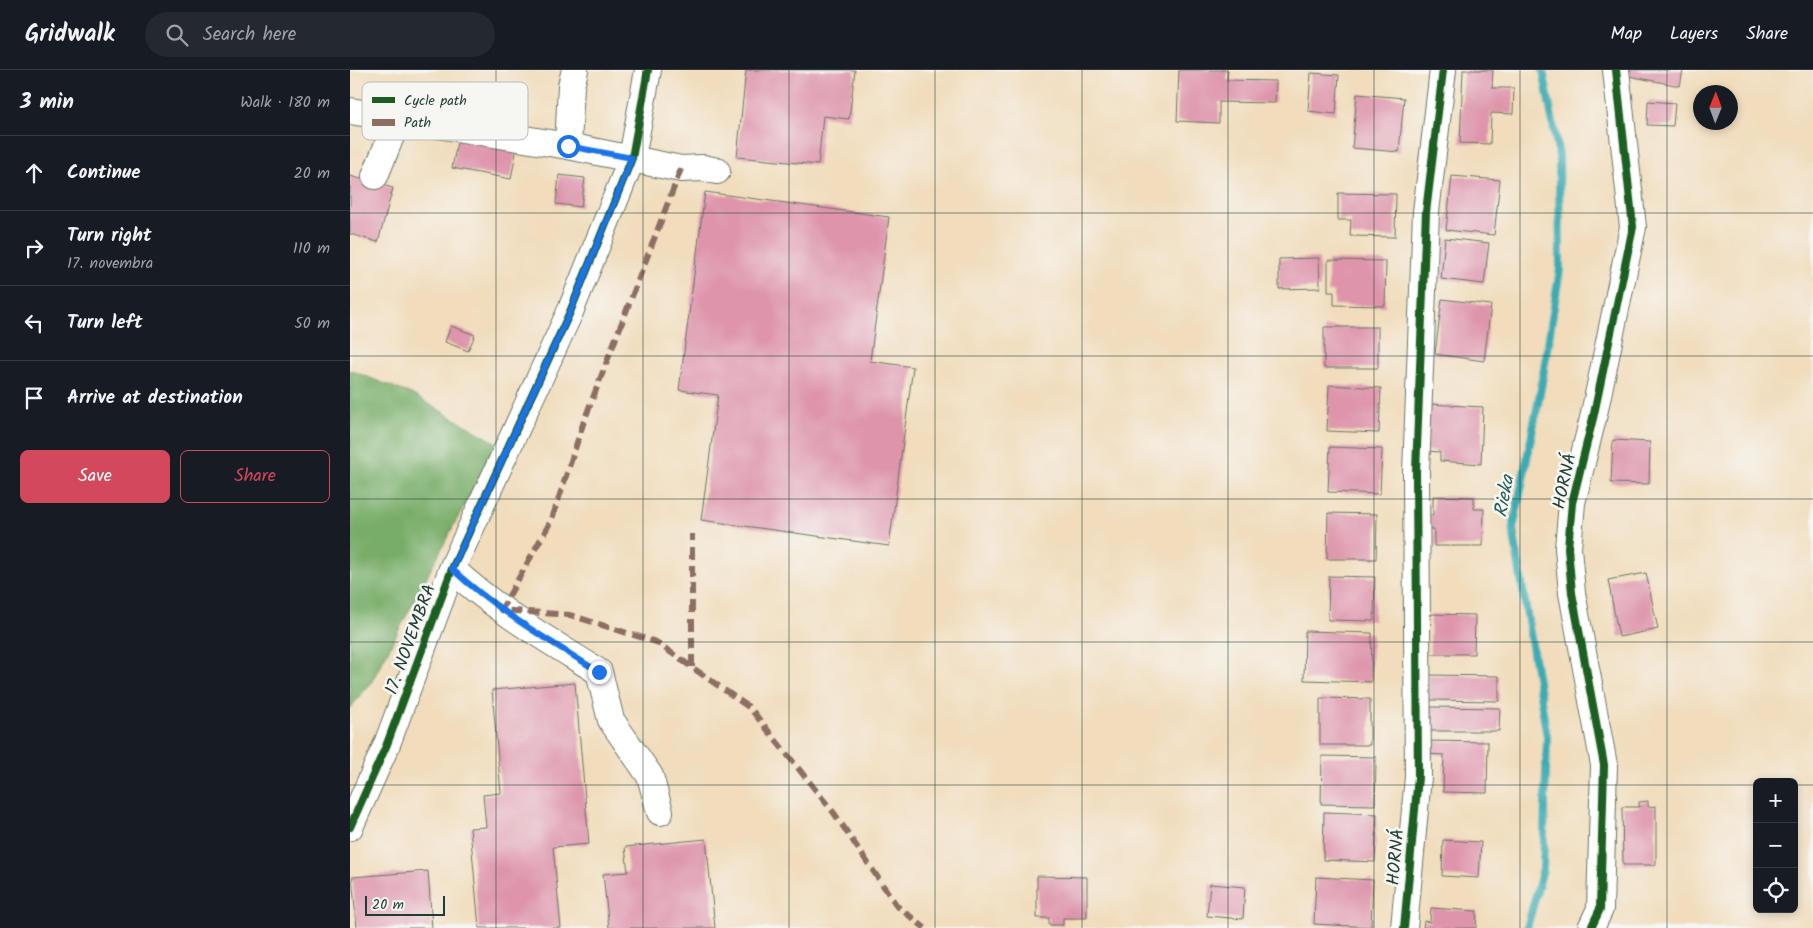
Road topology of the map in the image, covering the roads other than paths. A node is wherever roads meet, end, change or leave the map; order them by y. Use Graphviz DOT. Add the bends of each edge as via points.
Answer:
graph roads {
  1 [pos="575,70"];
  2 [pos="648,70"];
  3 [pos="1443,70"];
  4 [pos="1616,70"];
  5 [pos="390,140"];
  6 [pos="528,140"];
  7 [pos="568,146"];
  8 [pos="632,158"];
  9 [pos="717,171"];
  10 [pos="375,176"];
  11 [pos="452,569"];
  12 [pos="660,812"];
  13 [pos="350,827"];
  14 [pos="1404,928"];
  15 [pos="1591,928"];
  1 -- 7 [label="street" via="571,86"];
  2 -- 8 [label="street, 17. NOVEMBRA"];
  3 -- 14 [label="street, HORNÁ" via="1426,221 1416,472 1418,777"];
  4 -- 15 [label="street, HORNÁ" via="1633,227 1572,503 1568,548 1572,594 1604,765 1600,908"];
  5 -- 10 [label="street"];
  6 -- 7 [label="street"];
  7 -- 8 [label="street"];
  8 -- 9 [label="street" via="681,169"];
  8 -- 11 [label="street, 17. NOVEMBRA" via="570,312"];
  11 -- 12 [label="street" via="501,610 599,672 611,720 650,776"];
  11 -- 13 [label="street, 17. NOVEMBRA" via="387,744"];
}
